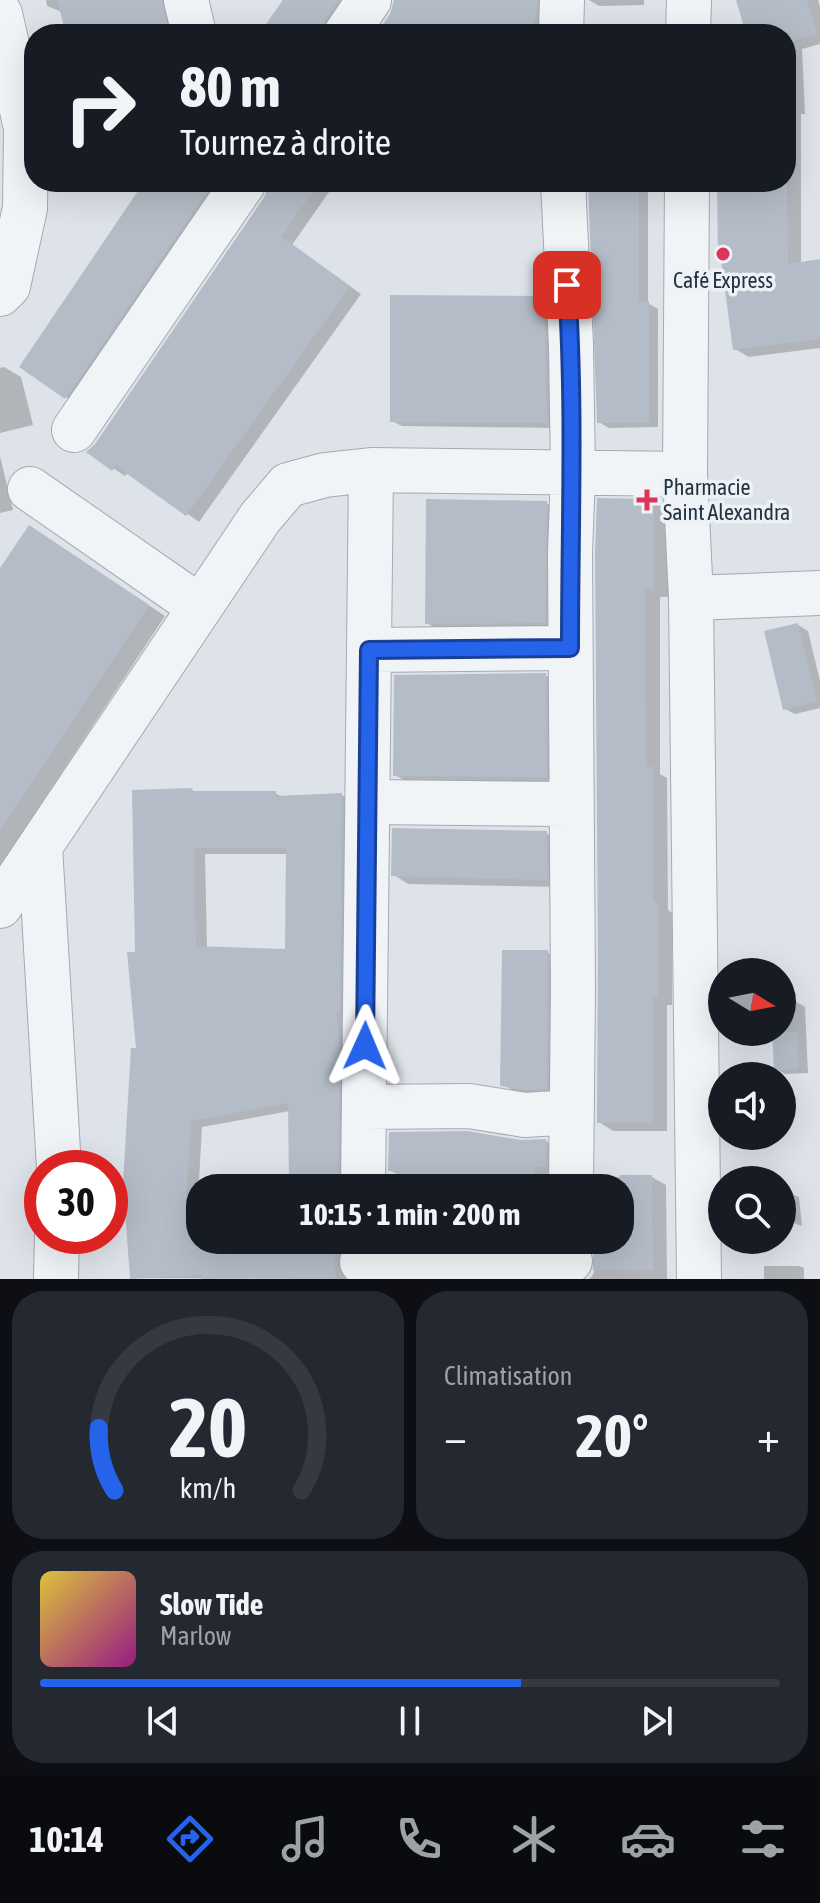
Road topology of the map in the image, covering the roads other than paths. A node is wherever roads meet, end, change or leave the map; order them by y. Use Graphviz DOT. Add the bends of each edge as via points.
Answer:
graph roads {
  1 [pos="186,0"];
  2 [pos="369,0"];
  3 [pos="562,0"];
  4 [pos="689,0"];
  5 [pos="0,14"];
  6 [pos="192,24"];
  7 [pos="353,24"];
  8 [pos="561,24"];
  9 [pos="688,24"];
  10 [pos="24,119"];
  11 [pos="25,192"];
  12 [pos="237,192"];
  13 [pos="563,192"];
  14 [pos="687,192"];
  15 [pos="0,294"];
  16 [pos="74,430"];
  17 [pos="371,470"];
  18 [pos="573,473"];
  19 [pos="685,474"];
  20 [pos="30,489"];
  21 [pos="820,593"];
  22 [pos="691,598"];
  23 [pos="200,607"];
  24 [pos="570,648"];
  25 [pos="369,650"];
  26 [pos="368,802"];
  27 [pos="570,804"];
  28 [pos="40,846"];
  29 [pos="0,906"];
  30 [pos="364,1107"];
  31 [pos="572,1112"];
  32 [pos="58,1150"];
  33 [pos="363,1174"];
  34 [pos="571,1174"];
  35 [pos="57,1254"];
  36 [pos="362,1260"];
  37 [pos="571,1260"];
  38 [pos="56,1279"];
  39 [pos="699,1279"];
  1 -- 6 [label="street"];
  2 -- 7 [label="street"];
  3 -- 8 [label="street"];
  4 -- 9 [label="street"];
  5 -- 10 [label="street"];
  11 -- 15 [label="street" via="8,286"];
  12 -- 16 [label="street"];
  13 -- 18 [label="street"];
  14 -- 19 [label="street"];
  17 -- 18 [label="street"];
  17 -- 23 [label="street" via="288,485"];
  17 -- 25 [label="street"];
  18 -- 19 [label="street"];
  18 -- 24 [label="street"];
  19 -- 22 [label="street"];
  20 -- 23 [label="street"];
  21 -- 22 [label="street"];
  22 -- 39 [label="street"];
  23 -- 28 [label="street"];
  24 -- 25 [label="street"];
  24 -- 27 [label="street"];
  25 -- 26 [label="street"];
  26 -- 27 [label="street"];
  26 -- 30 [label="street"];
  27 -- 31 [label="street"];
  28 -- 29 [label="street"];
  28 -- 32 [label="street"];
  30 -- 31 [label="street" via="469,1106 525,1115"];
  30 -- 33 [label="street"];
  31 -- 34 [label="street"];
  35 -- 38 [label="street"];
  36 -- 37 [label="street"];
}
